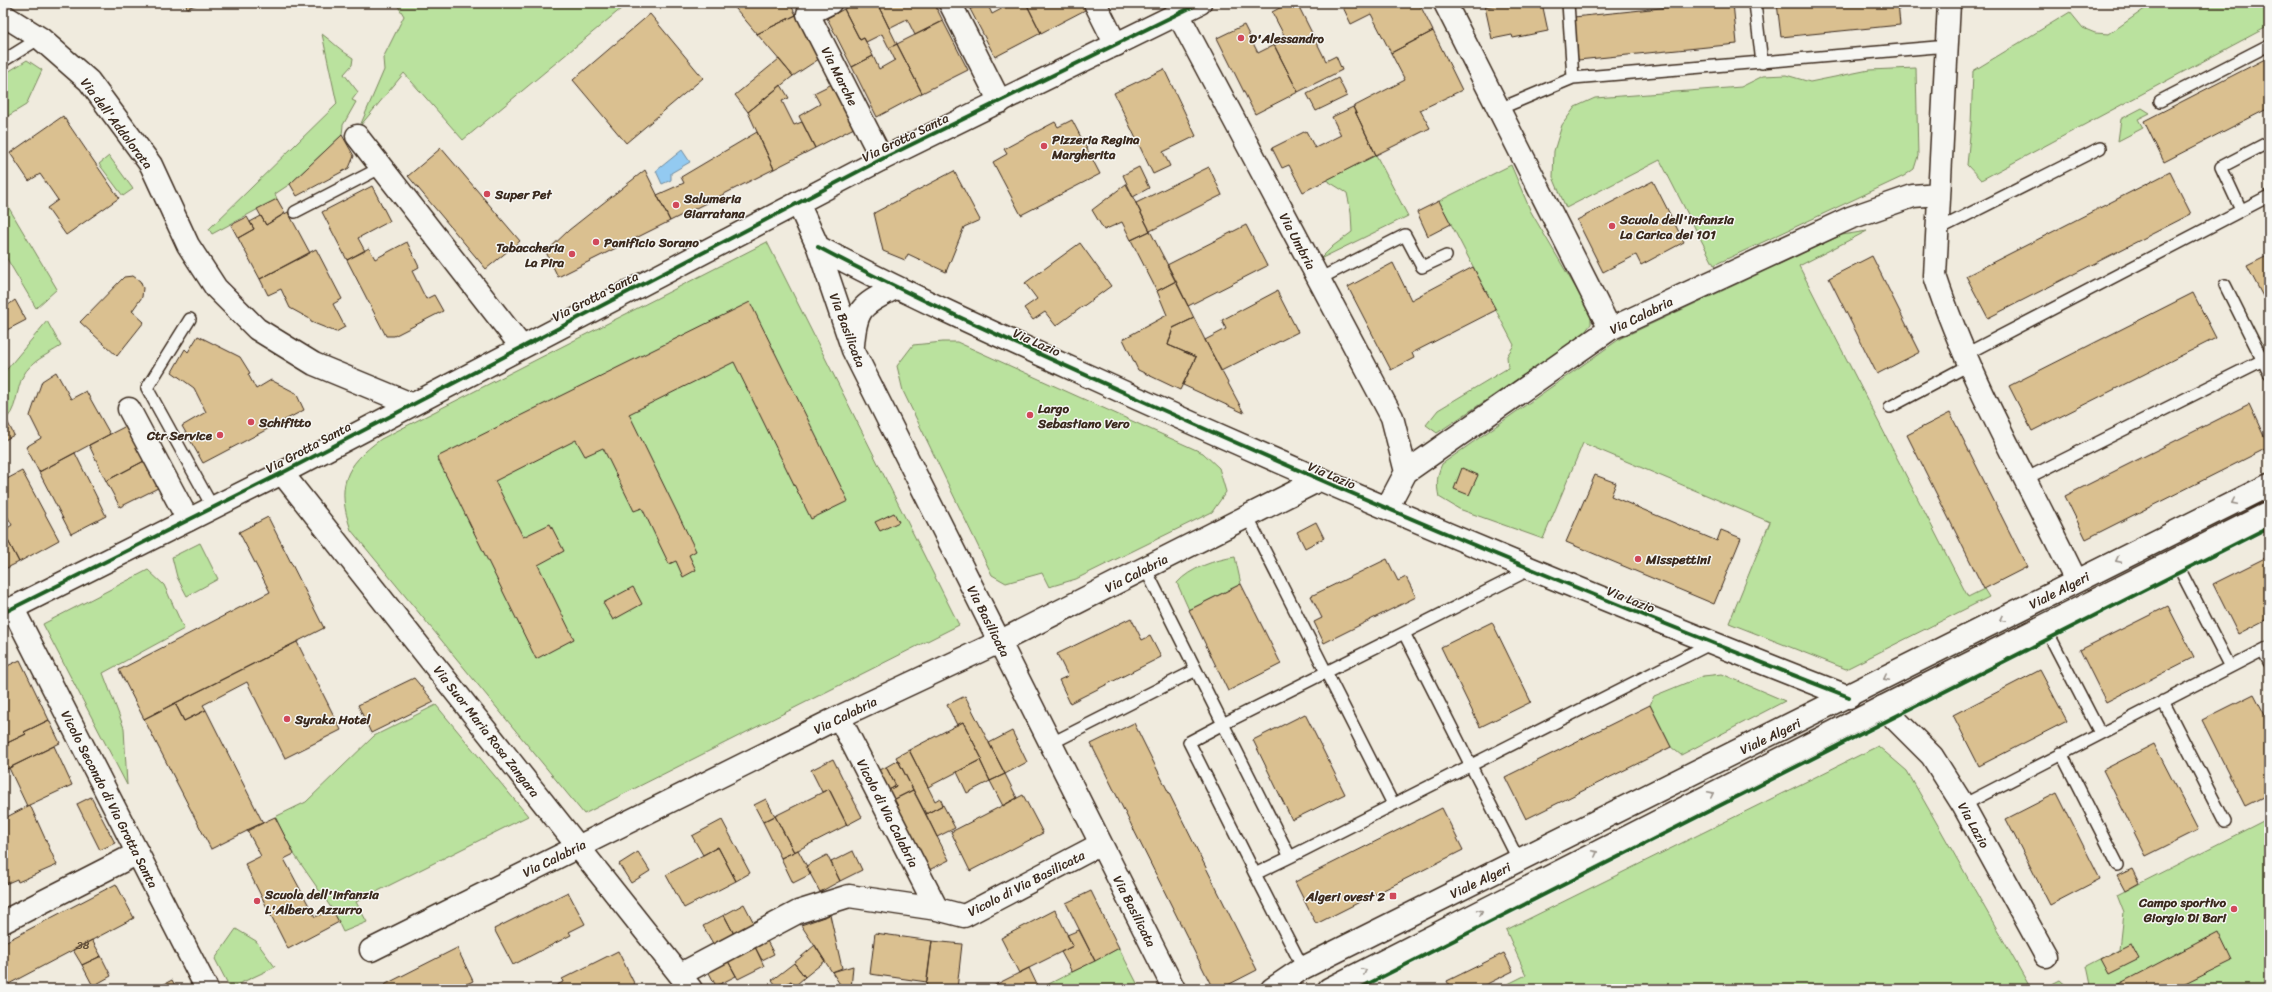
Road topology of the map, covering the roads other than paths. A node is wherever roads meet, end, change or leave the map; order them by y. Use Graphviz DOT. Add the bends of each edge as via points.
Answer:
graph roads {
  1 [pos="830,3"];
  2 [pos="950,3"];
  3 [pos="1095,3"];
  4 [pos="1200,3"];
  5 [pos="1445,3"];
  6 [pos="1568,3"];
  7 [pos="1755,3"];
  8 [pos="1950,3"];
  9 [pos="805,9"];
  10 [pos="1178,14"];
  11 [pos="3,15"];
  12 [pos="40,38"];
  13 [pos="1116,45"];
  14 [pos="2269,45"];
  15 [pos="1948,46"];
  16 [pos="3,61"];
  17 [pos="1762,63"];
  18 [pos="1573,78"];
  19 [pos="2160,101"];
  20 [pos="1000,102"];
  21 [pos="1499,109"];
  22 [pos="357,136"];
  23 [pos="2269,142"];
  24 [pos="2100,148"];
  25 [pos="882,159"];
  26 [pos="382,167"];
  27 [pos="1939,194"];
  28 [pos="2269,196"];
  29 [pos="798,203"];
  30 [pos="2241,210"];
  31 [pos="295,212"];
  32 [pos="1937,230"];
  33 [pos="818,247"];
  34 [pos="1446,256"];
  35 [pos="1319,279"];
  36 [pos="2225,285"];
  37 [pos="895,288"];
  38 [pos="190,319"];
  39 [pos="1610,328"];
  40 [pos="521,346"];
  41 [pos="853,350"];
  42 [pos="1966,360"];
  43 [pos="2263,360"];
  44 [pos="2269,373"];
  45 [pos="411,404"];
  46 [pos="1890,407"];
  47 [pos="129,409"];
  48 [pos="1406,472"];
  49 [pos="282,473"];
  50 [pos="2025,478"];
  51 [pos="1319,480"];
  52 [pos="2269,485"];
  53 [pos="213,508"];
  54 [pos="1387,508"];
  55 [pos="2269,513"];
  56 [pos="1247,516"];
  57 [pos="188,520"];
  58 [pos="2175,560"];
  59 [pos="1145,568"];
  60 [pos="1531,568"];
  61 [pos="2076,581"];
  62 [pos="8,611"];
  63 [pos="2044,625"];
  64 [pos="1404,633"];
  65 [pos="999,642"];
  66 [pos="1712,643"];
  67 [pos="2266,648"];
  68 [pos="2269,662"];
  69 [pos="2230,667"];
  70 [pos="1196,670"];
  71 [pos="1326,672"];
  72 [pos="1849,697"];
  73 [pos="2163,701"];
  74 [pos="1883,707"];
  75 [pos="839,717"];
  76 [pos="1223,724"];
  77 [pos="2100,733"];
  78 [pos="1050,744"];
  79 [pos="2061,753"];
  80 [pos="1470,765"];
  81 [pos="1393,804"];
  82 [pos="1963,805"];
  83 [pos="2225,822"];
  84 [pos="1101,844"];
  85 [pos="578,846"];
  86 [pos="138,853"];
  87 [pos="1290,856"];
  88 [pos="1519,861"];
  89 [pos="2118,865"];
  90 [pos="1255,874"];
  91 [pos="936,909"];
  92 [pos="3,922"];
  93 [pos="371,950"];
  94 [pos="2046,956"];
  95 [pos="1303,968"];
  96 [pos="689,985"];
  97 [pos="207,989"];
  98 [pos="1174,989"];
  99 [pos="1272,989"];
  100 [pos="1329,989"];
  1 -- 9 [label="street, Via Marche"];
  2 -- 20 [label="street"];
  3 -- 13 [label="street"];
  4 -- 10 [label="street, Via Grotta Santa"];
  5 -- 21 [label="street"];
  6 -- 18 [label="lane"];
  7 -- 17 [label="lane"];
  8 -- 15 [label="street"];
  9 -- 25 [label="street, Via Marche"];
  10 -- 13 [label="street, Via Grotta Santa"];
  10 -- 35 [label="street, Via Umbria"];
  11 -- 12 [label="street, Via dell'Addolorata"];
  12 -- 16 [label="lane"];
  12 -- 45 [label="street, Via dell'Addolorata" via="89,81 151,165 188,245 212,282 257,329 314,364"];
  13 -- 20 [label="street, Via Grotta Santa"];
  14 -- 19 [label="lane"];
  15 -- 17 [label="lane"];
  15 -- 27 [label="street"];
  17 -- 18 [label="lane"];
  18 -- 21 [label="lane"];
  20 -- 25 [label="street, Via Grotta Santa"];
  21 -- 39 [label="street"];
  22 -- 26 [label="street"];
  23 -- 30 [label="lane" via="2221,166"];
  24 -- 32 [label="lane"];
  25 -- 29 [label="street, Via Grotta Santa"];
  26 -- 31 [label="lane"];
  26 -- 40 [label="street"];
  27 -- 32 [label="street"];
  27 -- 39 [label="street, Via Calabria" via="1913,196 1850,218"];
  28 -- 30 [label="lane"];
  29 -- 33 [label="street, Via Basilicata"];
  29 -- 40 [label="street, Via Grotta Santa"];
  30 -- 42 [label="lane"];
  32 -- 42 [label="street" via="1935,276"];
  33 -- 37 [label="street, Via Lazio"];
  33 -- 41 [label="street, Via Basilicata"];
  34 -- 35 [label="lane" via="1422,267 1406,235"];
  35 -- 48 [label="street, Via Umbria" via="1392,417"];
  36 -- 43 [label="lane"];
  37 -- 41 [label="street" via="867,303 855,321"];
  37 -- 51 [label="street, Via Lazio"];
  38 -- 53 [label="lane" via="147,388"];
  39 -- 48 [label="street, Via Calabria"];
  40 -- 45 [label="street, Via Grotta Santa"];
  41 -- 65 [label="street, Via Basilicata"];
  42 -- 46 [label="lane"];
  42 -- 50 [label="street"];
  43 -- 44 [label="lane"];
  43 -- 50 [label="lane"];
  45 -- 49 [label="street, Via Grotta Santa"];
  47 -- 57 [label="street"];
  48 -- 54 [label="street, Via Calabria"];
  49 -- 53 [label="street, Via Grotta Santa"];
  49 -- 85 [label="street, Via Suor Maria Rosa Zangara"];
  50 -- 61 [label="street"];
  51 -- 54 [label="street, Via Lazio"];
  51 -- 56 [label="street, Via Calabria"];
  52 -- 61 [label="street, Viale Algeri, one-way"];
  53 -- 57 [label="street, Via Grotta Santa"];
  54 -- 60 [label="street, Via Lazio"];
  55 -- 58 [label="street, Viale Algeri"];
  56 -- 59 [label="street, Via Calabria"];
  56 -- 71 [label="lane"];
  57 -- 62 [label="street, Via Grotta Santa"];
  58 -- 63 [label="street, Viale Algeri"];
  58 -- 69 [label="lane"];
  59 -- 65 [label="street, Via Calabria"];
  59 -- 70 [label="lane"];
  60 -- 64 [label="lane"];
  60 -- 66 [label="street, Via Lazio"];
  61 -- 72 [label="street, Viale Algeri, one-way"];
  62 -- 86 [label="street, Vicolo Secondo di Via Grotta Santa"];
  63 -- 74 [label="street, Viale Algeri"];
  63 -- 77 [label="lane"];
  64 -- 71 [label="lane"];
  64 -- 80 [label="lane"];
  65 -- 75 [label="street, Via Calabria"];
  65 -- 78 [label="street, Via Basilicata"];
  66 -- 72 [label="street, Via Lazio"];
  66 -- 80 [label="lane"];
  67 -- 68 [label="lane"];
  67 -- 69 [label="lane"];
  69 -- 73 [label="lane"];
  70 -- 76 [label="lane"];
  70 -- 78 [label="lane"];
  71 -- 76 [label="lane"];
  71 -- 81 [label="lane"];
  72 -- 88 [label="street, Viale Algeri"];
  73 -- 77 [label="lane"];
  73 -- 83 [label="lane"];
  74 -- 82 [label="street, Via Lazio" via="1932,756"];
  100 -- 74 [label="street, Viale Algeri, one-way"];
  75 -- 85 [label="street, Via Calabria"];
  75 -- 91 [label="street, Vicolo di Via Calabria"];
  76 -- 87 [label="lane"];
  76 -- 90 [label="lane" via="1189,742"];
  77 -- 79 [label="lane"];
  78 -- 84 [label="street, Via Basilicata"];
  79 -- 82 [label="lane"];
  79 -- 89 [label="lane"];
  80 -- 81 [label="lane"];
  80 -- 88 [label="lane"];
  81 -- 87 [label="lane"];
  82 -- 94 [label="street, Via Lazio"];
  84 -- 91 [label="street, Vicolo di Via Basilicata" via="964,916"];
  84 -- 98 [label="street, Via Basilicata"];
  85 -- 93 [label="street, Via Calabria"];
  85 -- 96 [label="street, Via Suor Maria Rosa Zangara"];
  86 -- 92 [label="street"];
  86 -- 97 [label="street, Vicolo Secondo di Via Grotta Santa"];
  87 -- 90 [label="lane"];
  88 -- 95 [label="street, Viale Algeri"];
  90 -- 95 [label="lane"];
  91 -- 96 [label="street, Vicolo di Via Basilicata" via="849,896 798,912"];
  95 -- 99 [label="street, Viale Algeri"];
}
